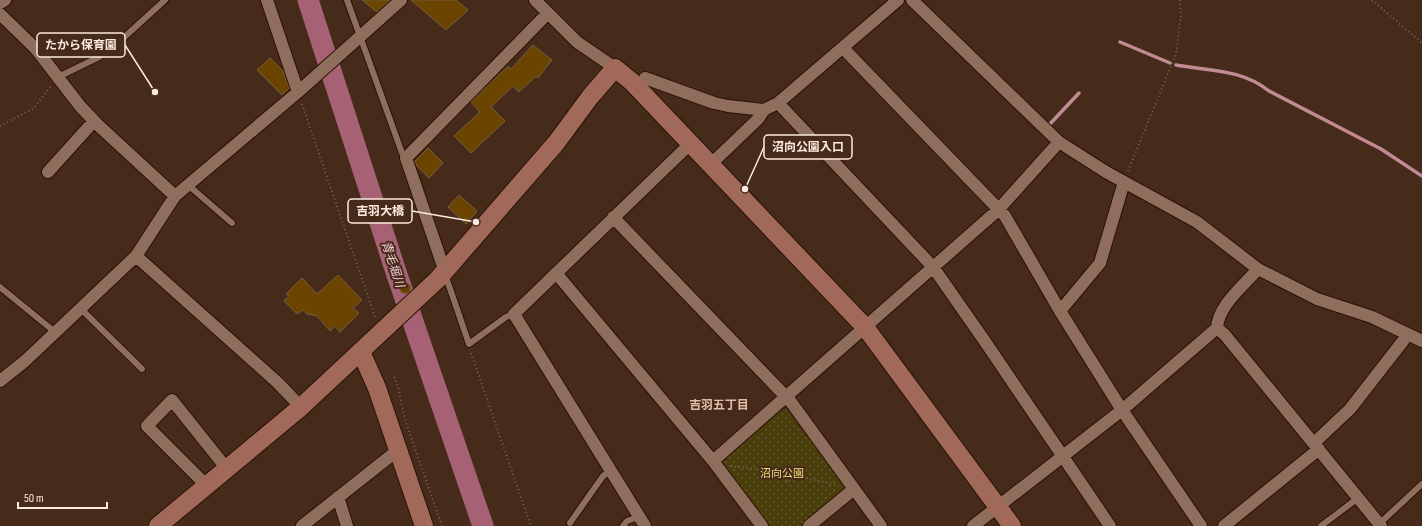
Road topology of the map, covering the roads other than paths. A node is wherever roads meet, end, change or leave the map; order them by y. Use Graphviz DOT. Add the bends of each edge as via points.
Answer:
graph roads {
  1 [pos="4,0"];
  2 [pos="165,0"];
  3 [pos="267,0"];
  4 [pos="347,0"];
  5 [pos="401,0"];
  6 [pos="535,0"];
  7 [pos="898,0"];
  8 [pos="912,0"];
  9 [pos="0,3"];
  10 [pos="548,13"];
  11 [pos="0,14"];
  12 [pos="359,39"];
  13 [pos="844,48"];
  14 [pos="615,68"];
  15 [pos="58,77"];
  16 [pos="646,78"];
  17 [pos="300,93"];
  18 [pos="778,103"];
  19 [pos="764,110"];
  20 [pos="94,122"];
  21 [pos="1059,142"];
  22 [pos="690,144"];
  23 [pos="406,158"];
  24 [pos="710,165"];
  25 [pos="48,172"];
  26 [pos="1124,182"];
  27 [pos="188,185"];
  28 [pos="175,196"];
  29 [pos="998,210"];
  30 [pos="613,217"];
  31 [pos="232,222"];
  32 [pos="136,256"];
  33 [pos="932,268"];
  34 [pos="1258,269"];
  35 [pos="556,273"];
  36 [pos="441,275"];
  37 [pos="0,287"];
  38 [pos="80,308"];
  39 [pos="1060,311"];
  40 [pos="514,314"];
  41 [pos="865,327"];
  42 [pos="1217,328"];
  43 [pos="55,332"];
  44 [pos="1407,334"];
  45 [pos="1422,341"];
  46 [pos="361,352"];
  47 [pos="142,368"];
  48 [pos="0,381"];
  49 [pos="785,396"];
  50 [pos="301,407"];
  51 [pos="1122,410"];
  52 [pos="1316,446"];
  53 [pos="398,450"];
  54 [pos="1062,456"];
  55 [pos="713,461"];
  56 [pos="227,468"];
  57 [pos="610,471"];
  58 [pos="1422,484"];
  59 [pos="206,485"];
  60 [pos="854,489"];
  61 [pos="338,498"];
  62 [pos="1358,498"];
  63 [pos="998,507"];
  64 [pos="642,521"];
  65 [pos="570,523"];
  66 [pos="1380,525"];
  67 [pos="158,526"];
  68 [pos="302,526"];
  69 [pos="347,526"];
  70 [pos="424,526"];
  71 [pos="623,526"];
  72 [pos="762,526"];
  73 [pos="809,526"];
  74 [pos="881,526"];
  75 [pos="973,526"];
  76 [pos="1012,526"];
  77 [pos="1110,526"];
  78 [pos="1201,526"];
  79 [pos="1224,526"];
  80 [pos="1321,526"];
  1 -- 9 [label="street"];
  2 -- 15 [label="lane" via="99,57"];
  3 -- 17 [label="street"];
  4 -- 12 [label="lane"];
  5 -- 12 [label="street"];
  6 -- 10 [label="street"];
  7 -- 13 [label="street"];
  8 -- 21 [label="street"];
  10 -- 14 [label="street" via="577,42"];
  10 -- 23 [label="street"];
  11 -- 15 [label="street" via="36,49"];
  12 -- 17 [label="street"];
  12 -- 23 [label="lane"];
  13 -- 18 [label="street"];
  13 -- 29 [label="street"];
  14 -- 22 [label="street" via="632,82"];
  14 -- 36 [label="street" via="556,143"];
  15 -- 20 [label="street"];
  16 -- 19 [label="street" via="714,103"];
  17 -- 27 [label="street"];
  18 -- 19 [label="street"];
  18 -- 33 [label="street"];
  19 -- 24 [label="street" via="758,119"];
  20 -- 25 [label="street"];
  20 -- 28 [label="street"];
  21 -- 26 [label="street"];
  21 -- 29 [label="street"];
  22 -- 24 [label="street"];
  22 -- 30 [label="street"];
  23 -- 36 [label="street"];
  24 -- 41 [label="street"];
  26 -- 34 [label="street" via="1197,222"];
  26 -- 39 [label="street" via="1100,263"];
  27 -- 28 [label="street"];
  27 -- 31 [label="lane"];
  28 -- 32 [label="street"];
  29 -- 33 [label="street"];
  29 -- 39 [label="street" via="1005,216"];
  30 -- 35 [label="street"];
  30 -- 49 [label="street"];
  32 -- 38 [label="street"];
  32 -- 50 [label="street" via="277,382"];
  33 -- 41 [label="street"];
  33 -- 54 [label="street"];
  34 -- 42 [label="street" via="1222,310"];
  34 -- 44 [label="street" via="1317,299 1372,317"];
  35 -- 40 [label="street"];
  35 -- 55 [label="street"];
  36 -- 40 [label="lane" via="469,344"];
  36 -- 46 [label="street" via="380,326"];
  37 -- 43 [label="lane"];
  38 -- 43 [label="street"];
  38 -- 47 [label="lane"];
  39 -- 51 [label="street"];
  40 -- 57 [label="street"];
  41 -- 49 [label="street"];
  41 -- 63 [label="street"];
  42 -- 51 [label="street"];
  42 -- 52 [label="street"];
  43 -- 48 [label="street"];
  44 -- 45 [label="street"];
  44 -- 52 [label="street" via="1366,390"];
  46 -- 50 [label="street"];
  46 -- 53 [label="street" via="377,388"];
  49 -- 55 [label="street"];
  49 -- 60 [label="street"];
  50 -- 56 [label="street"];
  51 -- 54 [label="street"];
  51 -- 78 [label="street"];
  52 -- 62 [label="street"];
  52 -- 79 [label="street"];
  53 -- 61 [label="street"];
  53 -- 70 [label="street"];
  54 -- 63 [label="street"];
  54 -- 77 [label="street"];
  55 -- 72 [label="street"];
  56 -- 59 [label="street"];
  56 -- 59 [label="street" via="172,400 146,426"];
  57 -- 64 [label="street"];
  57 -- 65 [label="lane" via="603,476"];
  58 -- 66 [label="lane"];
  59 -- 67 [label="street"];
  60 -- 73 [label="street"];
  60 -- 74 [label="street"];
  61 -- 68 [label="street"];
  61 -- 69 [label="street"];
  62 -- 66 [label="street"];
  62 -- 80 [label="lane"];
  63 -- 75 [label="street"];
  63 -- 76 [label="street"];
  64 -- 71 [label="lane" via="627,521"];
}
